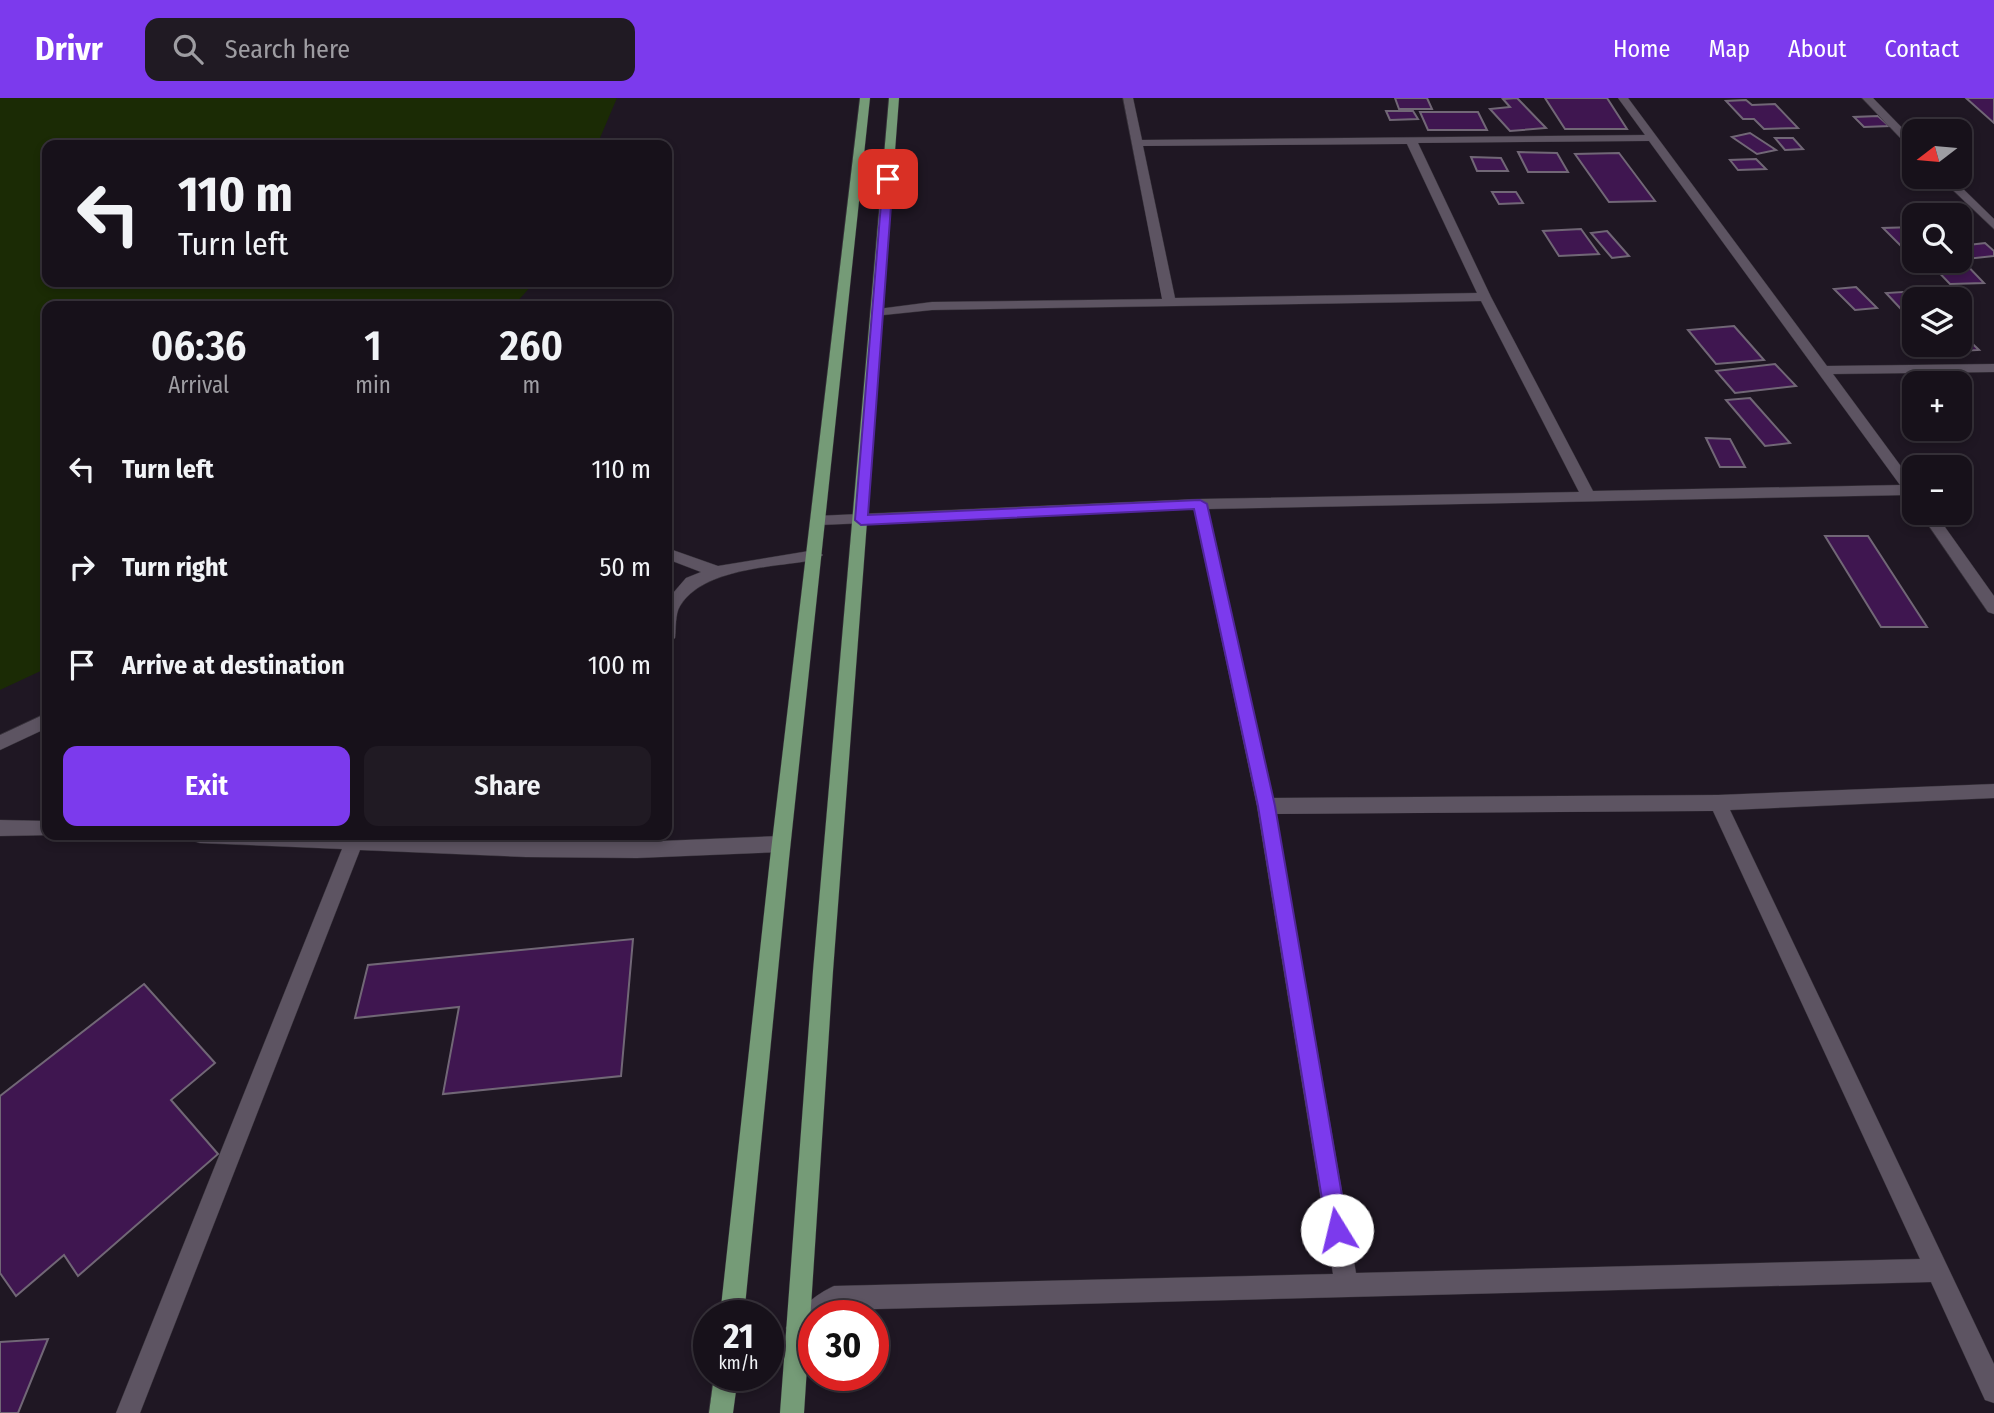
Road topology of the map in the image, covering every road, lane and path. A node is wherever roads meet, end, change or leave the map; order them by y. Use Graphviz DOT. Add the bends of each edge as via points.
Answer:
graph roads {
  1 [pos="865,98"];
  2 [pos="894,98"];
  3 [pos="1128,98"];
  4 [pos="1623,98"];
  5 [pos="1867,98"];
  6 [pos="1902,134"];
  7 [pos="1653,138"];
  8 [pos="1411,141"];
  9 [pos="1136,143"];
  10 [pos="1957,189"];
  11 [pos="1994,226"];
  12 [pos="1485,297"];
  13 [pos="1169,301"];
  14 [pos="878,313"];
  15 [pos="1994,368"];
  16 [pos="1823,370"];
  17 [pos="1902,477"];
  18 [pos="1902,492"];
  19 [pos="1588,495"];
  20 [pos="1200,504"];
  21 [pos="820,520"];
  22 [pos="861,520"];
  23 [pos="1935,525"];
  24 [pos="815,555"];
  25 [pos="672,556"];
  26 [pos="718,572"];
  27 [pos="672,603"];
  28 [pos="1994,608"];
  29 [pos="42,722"];
  30 [pos="0,743"];
  31 [pos="1994,791"];
  32 [pos="1718,803"];
  33 [pos="1266,806"];
  34 [pos="0,828"];
  35 [pos="42,829"];
  36 [pos="328,840"];
  37 [pos="354,841"];
  38 [pos="638,842"];
  39 [pos="780,844"];
  40 [pos="1936,1269"];
  41 [pos="1346,1283"];
  42 [pos="735,1300"];
  43 [pos="800,1300"];
  44 [pos="832,1300"];
  45 [pos="798,1328"];
  46 [pos="724,1391"];
  47 [pos="1994,1391"];
  48 [pos="128,1413"];
  49 [pos="721,1413"];
  50 [pos="792,1413"];
  1 -- 21 [label="main road"];
  2 -- 14 [label="main road"];
  3 -- 9 [label="street"];
  4 -- 7 [label="street"];
  5 -- 6 [label="street"];
  7 -- 8 [label="street"];
  7 -- 16 [label="street"];
  8 -- 9 [label="street"];
  8 -- 12 [label="street"];
  9 -- 13 [label="street"];
  10 -- 11 [label="street"];
  12 -- 13 [label="street"];
  12 -- 19 [label="street"];
  13 -- 14 [label="street" via="932,306"];
  14 -- 22 [label="main road"];
  15 -- 16 [label="street"];
  16 -- 17 [label="street"];
  18 -- 19 [label="street"];
  19 -- 20 [label="street"];
  20 -- 22 [label="street"];
  20 -- 33 [label="street"];
  21 -- 22 [label="street"];
  21 -- 24 [label="main road"];
  22 -- 43 [label="main road"];
  23 -- 28 [label="street"];
  24 -- 26 [label="street"];
  24 -- 39 [label="main road"];
  25 -- 26 [label="street"];
  26 -- 27 [label="street" via="692,582"];
  29 -- 30 [label="street"];
  31 -- 32 [label="street"];
  32 -- 33 [label="street"];
  32 -- 40 [label="street"];
  33 -- 41 [label="street"];
  34 -- 35 [label="street"];
  36 -- 37 [label="street"];
  37 -- 38 [label="street" via="526,849"];
  37 -- 48 [label="street"];
  38 -- 39 [label="street"];
  39 -- 42 [label="main road"];
  40 -- 41 [label="street"];
  40 -- 47 [label="street"];
  41 -- 44 [label="street"];
  45 -- 50 [label="main road"];
  46 -- 49 [label="main road"];
}
